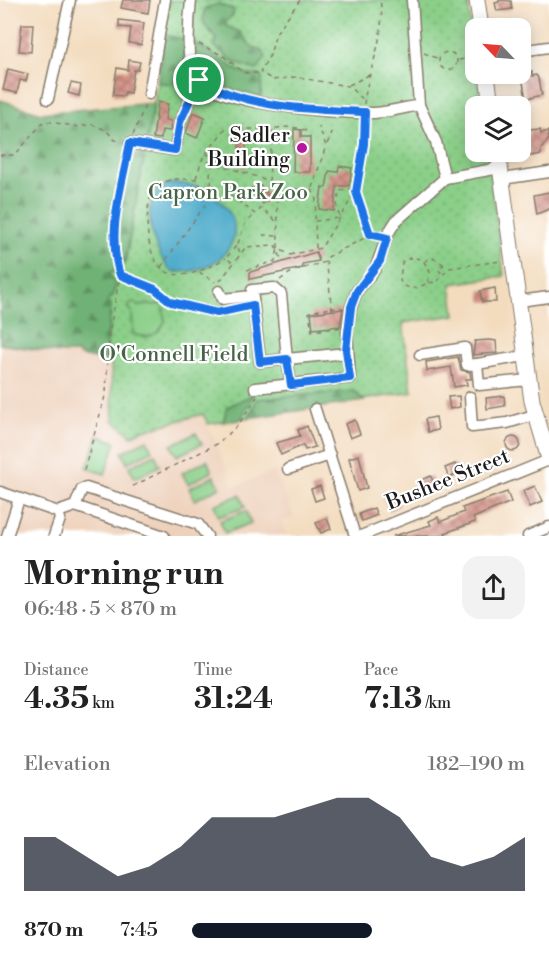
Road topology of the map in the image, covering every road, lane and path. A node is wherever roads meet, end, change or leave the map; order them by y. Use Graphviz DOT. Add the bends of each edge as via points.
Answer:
graph roads {
  1 [pos="70,0"];
  2 [pos="165,0"];
  3 [pos="191,0"];
  4 [pos="300,0"];
  5 [pos="412,0"];
  6 [pos="477,0"];
  7 [pos="381,1"];
  8 [pos="480,18"];
  9 [pos="190,41"];
  10 [pos="549,47"];
  11 [pos="531,49"];
  12 [pos="418,51"];
  13 [pos="440,59"];
  14 [pos="465,59"];
  15 [pos="458,60"];
  16 [pos="261,72"];
  17 [pos="369,75"];
  18 [pos="199,80"];
  19 [pos="348,86"];
  20 [pos="149,94"];
  21 [pos="48,99"];
  22 [pos="419,105"];
  23 [pos="365,112"];
  24 [pos="319,127"];
  25 [pos="276,129"];
  26 [pos="306,131"];
  27 [pos="333,131"];
  28 [pos="130,143"];
  29 [pos="326,145"];
  30 [pos="205,154"];
  31 [pos="0,155"];
  32 [pos="202,159"];
  33 [pos="225,159"];
  34 [pos="499,162"];
  35 [pos="213,163"];
  36 [pos="549,172"];
  37 [pos="501,174"];
  38 [pos="445,178"];
  39 [pos="196,179"];
  40 [pos="350,181"];
  41 [pos="269,182"];
  42 [pos="212,184"];
  43 [pos="258,189"];
  44 [pos="275,189"];
  45 [pos="312,189"];
  46 [pos="352,189"];
  47 [pos="214,190"];
  48 [pos="225,191"];
  49 [pos="244,192"];
  50 [pos="237,201"];
  51 [pos="255,214"];
  52 [pos="340,218"];
  53 [pos="315,221"];
  54 [pos="278,222"];
  55 [pos="263,234"];
  56 [pos="370,234"];
  57 [pos="278,236"];
  58 [pos="387,238"];
  59 [pos="237,246"];
  60 [pos="278,248"];
  61 [pos="316,249"];
  62 [pos="240,252"];
  63 [pos="226,258"];
  64 [pos="425,261"];
  65 [pos="504,261"];
  66 [pos="282,262"];
  67 [pos="327,262"];
  68 [pos="233,263"];
  69 [pos="445,264"];
  70 [pos="161,267"];
  71 [pos="448,268"];
  72 [pos="248,270"];
  73 [pos="198,272"];
  74 [pos="446,274"];
  75 [pos="120,275"];
  76 [pos="428,282"];
  77 [pos="277,283"];
  78 [pos="219,291"];
  79 [pos="549,297"];
  80 [pos="253,300"];
  81 [pos="519,302"];
  82 [pos="331,309"];
  83 [pos="347,353"];
  84 [pos="420,355"];
  85 [pos="525,356"];
  86 [pos="287,359"];
  87 [pos="477,364"];
  88 [pos="528,380"];
  89 [pos="291,385"];
  90 [pos="261,388"];
  91 [pos="470,397"];
  92 [pos="315,409"];
  93 [pos="540,419"];
  94 [pos="330,455"];
  95 [pos="549,457"];
  96 [pos="288,469"];
  97 [pos="84,470"];
  98 [pos="133,486"];
  99 [pos="0,492"];
  100 [pos="19,499"];
  101 [pos="75,506"];
  102 [pos="58,512"];
  103 [pos="549,527"];
  104 [pos="7,536"];
  105 [pos="54,536"];
  106 [pos="164,536"];
  107 [pos="207,536"];
  108 [pos="355,536"];
  109 [pos="361,536"];
  110 [pos="528,536"];
  1 -- 21 [label="street"];
  2 -- 20 [label="street"];
  3 -- 9 [label="street"];
  4 -- 16 [label="path" via="279,26"];
  5 -- 12 [label="street"];
  6 -- 8 [label="highway"];
  7 -- 17 [label="path" via="379,50"];
  9 -- 16 [label="path" via="222,55 244,73"];
  9 -- 18 [label="street" via="190,64"];
  10 -- 11 [label="street"];
  12 -- 13 [label="path"];
  12 -- 22 [label="street"];
  13 -- 15 [label="path" via="448,52"];
  13 -- 15 [label="path" via="441,66 449,70"];
  14 -- 15 [label="path"];
  16 -- 19 [label="path" via="273,80 295,77"];
  17 -- 19 [label="path"];
  17 -- 19 [label="path" via="364,101"];
  18 -- 23 [label="street" via="220,92 271,106"];
  18 -- 28 [label="street" via="180,122 175,150"];
  20 -- 28 [label="path"];
  22 -- 23 [label="street"];
  22 -- 38 [label="street" via="436,142"];
  23 -- 56 [label="path" via="356,192"];
  24 -- 29 [label="path"];
  25 -- 26 [label="path" via="297,127"];
  25 -- 30 [label="path" via="225,129"];
  25 -- 41 [label="path" via="272,133"];
  27 -- 29 [label="path"];
  28 -- 31 [label="path" via="115,140 106,130 91,124 80,128 44,121 15,155"];
  28 -- 75 [label="path" via="118,206 114,256"];
  29 -- 45 [label="path"];
  30 -- 32 [label="path"];
  30 -- 33 [label="path"];
  32 -- 35 [label="path"];
  32 -- 39 [label="path"];
  34 -- 37 [label="highway"];
  35 -- 41 [label="path"];
  35 -- 42 [label="path"];
  36 -- 37 [label="street"];
  37 -- 38 [label="street"];
  37 -- 81 [label="highway"];
  38 -- 58 [label="street" via="396,221"];
  39 -- 42 [label="path" via="201,186"];
  39 -- 70 [label="path" via="173,179 156,185 152,191 147,234"];
  40 -- 46 [label="path"];
  41 -- 44 [label="path"];
  42 -- 47 [label="path"];
  43 -- 49 [label="path" via="248,188"];
  44 -- 45 [label="path"];
  44 -- 54 [label="path"];
  45 -- 53 [label="path" via="316,199"];
  46 -- 52 [label="path" via="352,198"];
  46 -- 52 [label="path" via="339,191"];
  47 -- 48 [label="path"];
  47 -- 70 [label="path"];
  48 -- 49 [label="path" via="230,188"];
  48 -- 50 [label="path"];
  49 -- 50 [label="path"];
  50 -- 51 [label="path"];
  51 -- 54 [label="path" via="262,208"];
  51 -- 59 [label="path" via="245,224"];
  52 -- 53 [label="path"];
  52 -- 61 [label="path" via="321,248"];
  53 -- 61 [label="path"];
  54 -- 57 [label="path"];
  55 -- 57 [label="path"];
  56 -- 58 [label="path"];
  56 -- 67 [label="path" via="326,258"];
  57 -- 60 [label="path"];
  58 -- 83 [label="street" via="380,261 353,300"];
  59 -- 62 [label="path"];
  59 -- 63 [label="path"];
  60 -- 61 [label="path" via="290,255"];
  60 -- 62 [label="path" via="272,243 246,247"];
  60 -- 66 [label="path"];
  60 -- 72 [label="path" via="275,261"];
  62 -- 68 [label="path"];
  63 -- 68 [label="path"];
  63 -- 73 [label="path"];
  64 -- 69 [label="path" via="431,257"];
  64 -- 76 [label="path" via="430,272"];
  64 -- 76 [label="path" via="417,256 406,258 398,275 404,286 411,289"];
  65 -- 71 [label="path"];
  67 -- 77 [label="path" via="293,271"];
  67 -- 82 [label="path"];
  68 -- 73 [label="path" via="219,285"];
  69 -- 71 [label="path"];
  69 -- 74 [label="path" via="438,267"];
  70 -- 73 [label="path" via="174,274"];
  71 -- 74 [label="path"];
  74 -- 76 [label="path" via="436,283"];
  75 -- 80 [label="path" via="155,289 171,302 217,313"];
  75 -- 97 [label="path" via="109,334 106,393"];
  78 -- 80 [label="street" via="223,299"];
  79 -- 81 [label="street"];
  80 -- 86 [label="street" via="260,362"];
  80 -- 86 [label="street" via="252,290 274,288 281,294"];
  81 -- 85 [label="highway"];
  82 -- 82 [label="path" via="309,312 312,331 345,327 343,308"];
  83 -- 86 [label="street"];
  83 -- 89 [label="street" via="350,378"];
  84 -- 87 [label="street" via="465,348 467,365"];
  85 -- 87 [label="street"];
  85 -- 88 [label="highway"];
  86 -- 89 [label="street"];
  87 -- 88 [label="street" via="479,385"];
  88 -- 93 [label="highway"];
  89 -- 90 [label="street"];
  90 -- 98 [label="path" via="238,425 219,443"];
  91 -- 93 [label="street" via="472,427"];
  92 -- 94 [label="street"];
  93 -- 95 [label="highway"];
  94 -- 96 [label="street"];
  94 -- 108 [label="street"];
  95 -- 109 [label="street, Bushee Street"];
  99 -- 100 [label="street"];
  100 -- 102 [label="street"];
  100 -- 104 [label="street"];
  101 -- 102 [label="street"];
  101 -- 106 [label="street"];
  101 -- 107 [label="street" via="86,488 198,524"];
  102 -- 105 [label="street" via="60,519"];
  103 -- 110 [label="street"];
}
